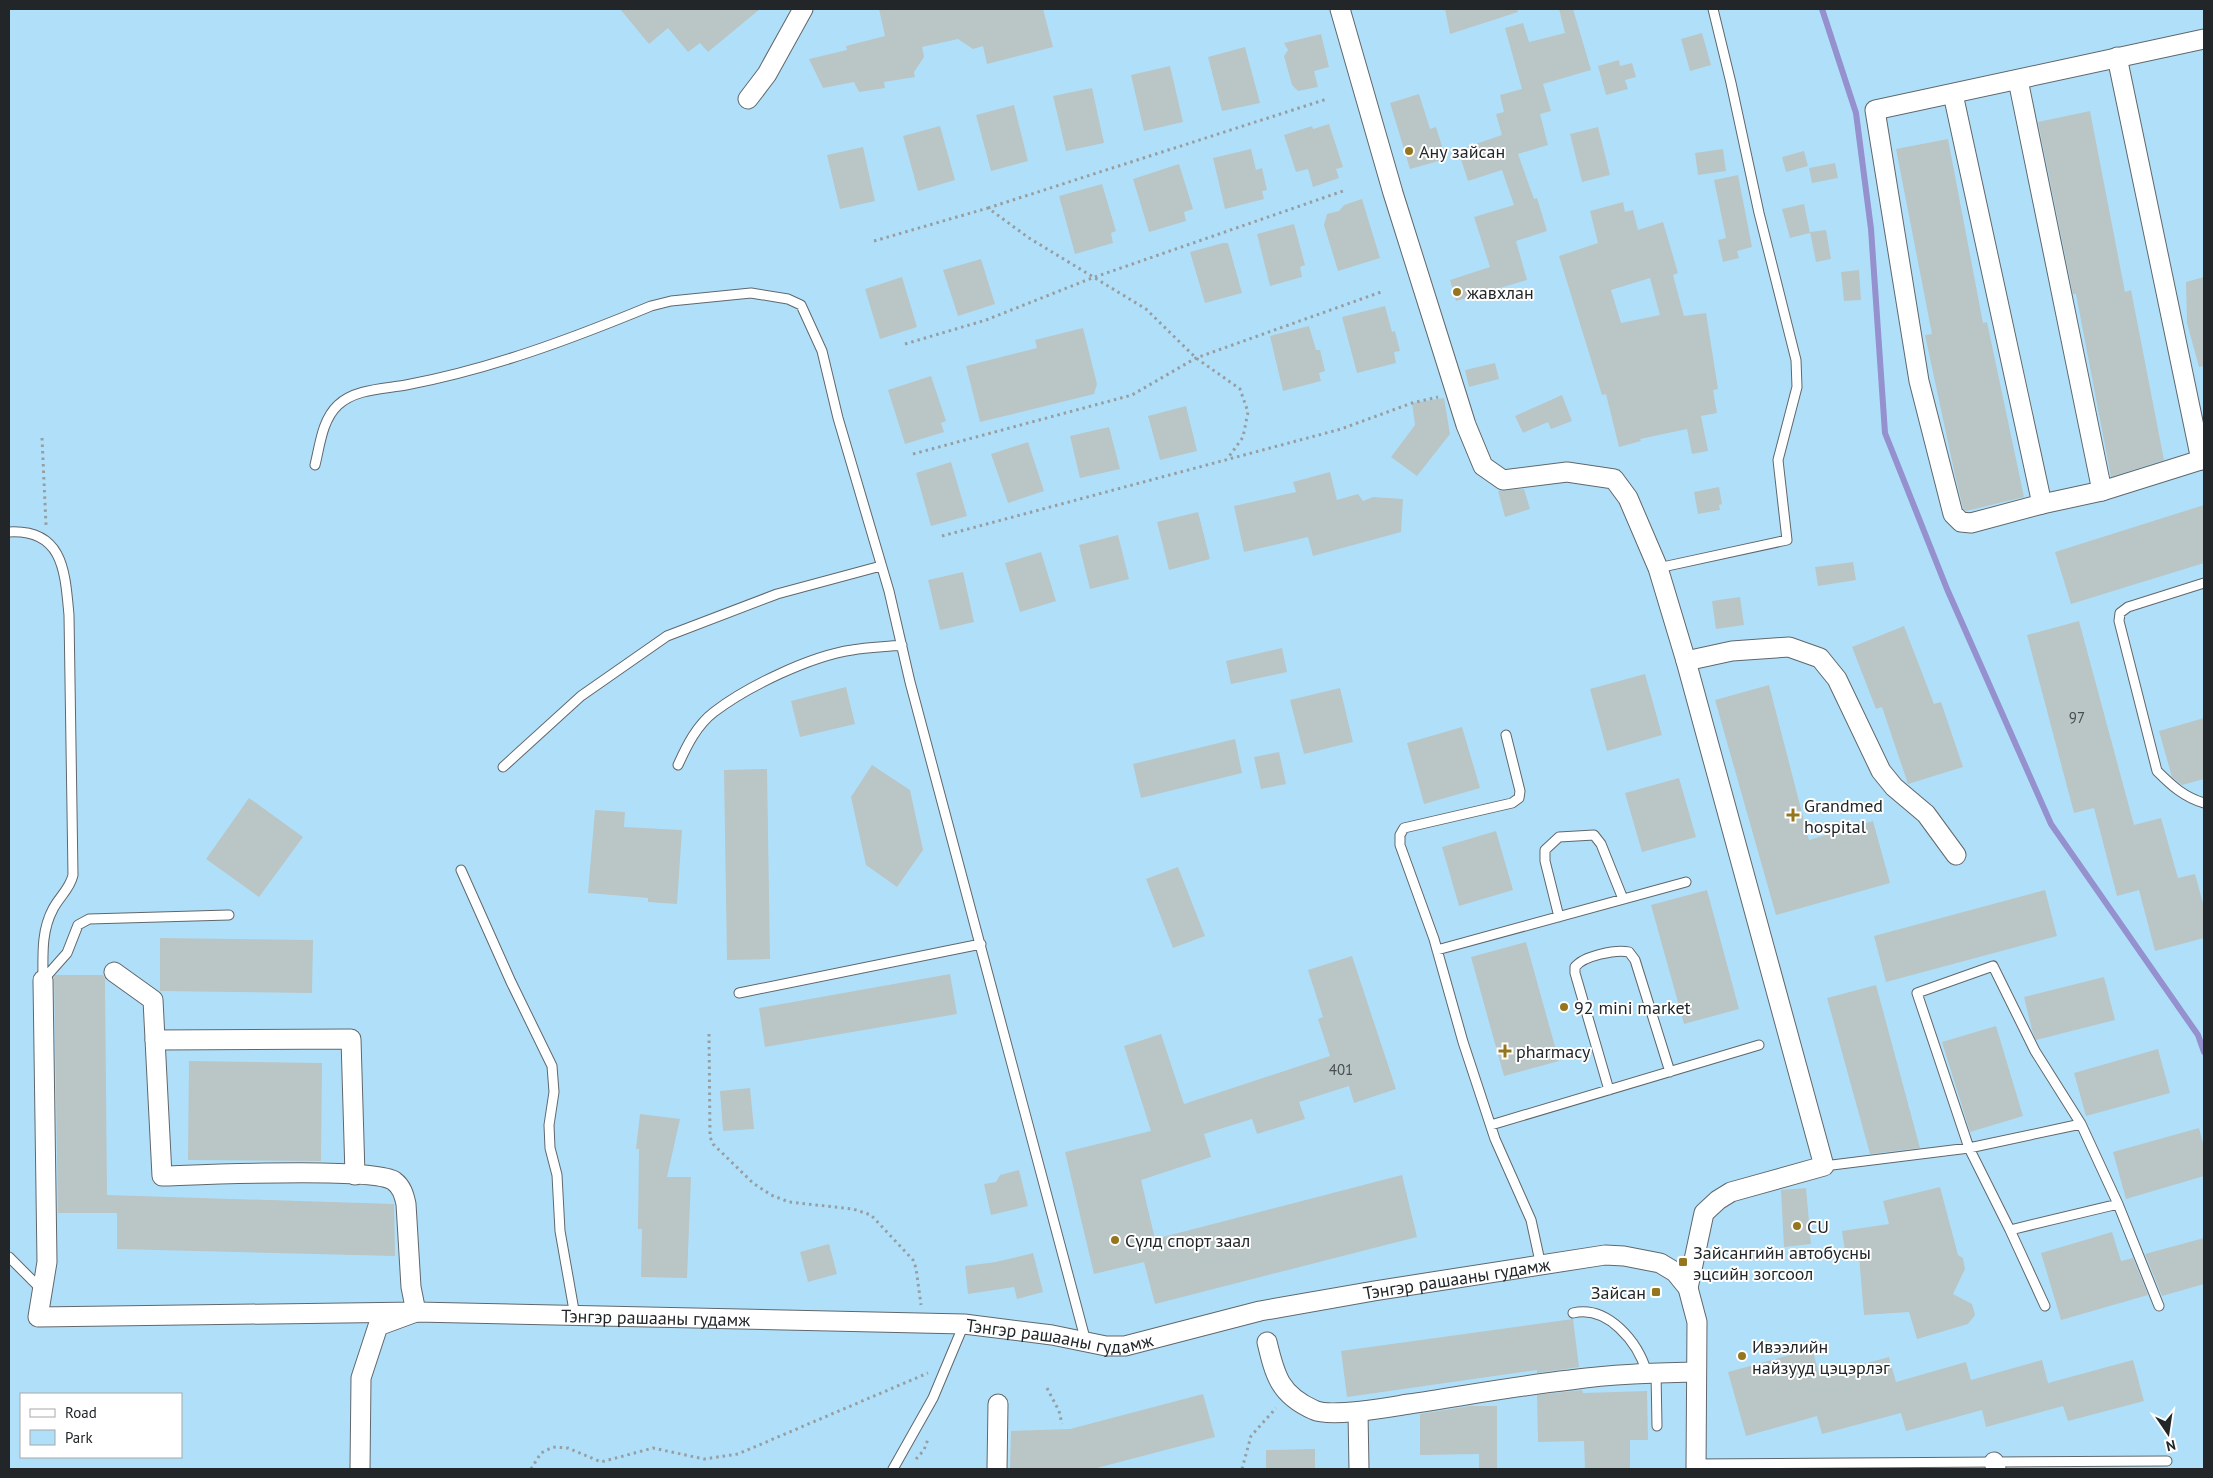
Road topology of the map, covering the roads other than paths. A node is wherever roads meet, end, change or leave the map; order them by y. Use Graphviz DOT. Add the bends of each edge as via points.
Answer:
graph roads {
  1 [pos="803,9"];
  2 [pos="1340,9"];
  3 [pos="1712,9"];
  4 [pos="2204,39"];
  5 [pos="2117,57"];
  6 [pos="2018,80"];
  7 [pos="1953,94"];
  8 [pos="748,99"];
  9 [pos="2203,459"];
  10 [pos="315,465"];
  11 [pos="2102,491"];
  12 [pos="2042,504"];
  13 [pos="9,532"];
  14 [pos="881,566"];
  15 [pos="1658,568"];
  16 [pos="2204,583"];
  17 [pos="902,645"];
  18 [pos="1686,661"];
  19 [pos="1506,735"];
  20 [pos="678,765"];
  21 [pos="503,766"];
  22 [pos="2204,803"];
  23 [pos="1956,855"];
  24 [pos="462,870"];
  25 [pos="1686,882"];
  26 [pos="1623,900"];
  27 [pos="229,915"];
  28 [pos="1559,916"];
  29 [pos="980,944"];
  30 [pos="1437,950"];
  31 [pos="114,972"];
  32 [pos="43,980"];
  33 [pos="739,993"];
  34 [pos="155,1040"];
  35 [pos="1759,1045"];
  36 [pos="1670,1072"];
  37 [pos="1609,1090"];
  38 [pos="2081,1124"];
  39 [pos="1490,1125"];
  40 [pos="1969,1148"];
  41 [pos="1824,1166"];
  42 [pos="355,1175"];
  43 [pos="2118,1204"];
  44 [pos="2010,1230"];
  45 [pos="9,1257"];
  46 [pos="1541,1266"];
  47 [pos="1688,1288"];
  48 [pos="44,1292"];
  49 [pos="2045,1306"];
  50 [pos="2158,1306"];
  51 [pos="416,1312"];
  52 [pos="1573,1313"];
  53 [pos="575,1316"];
  54 [pos="964,1324"];
  55 [pos="1267,1342"];
  56 [pos="1086,1343"];
  57 [pos="1696,1372"];
  58 [pos="1651,1373"];
  59 [pos="998,1404"];
  60 [pos="1358,1412"];
  61 [pos="1657,1426"];
  62 [pos="2167,1461"];
  63 [pos="1995,1465"];
  64 [pos="1696,1467"];
  65 [pos="360,1469"];
  66 [pos="893,1469"];
  67 [pos="997,1469"];
  68 [pos="1359,1469"];
  1 -- 8 [label="street" via="767,74"];
  2 -- 15 [label="street" via="1393,193 1449,358 1466,426 1483,466 1503,480 1567,472 1614,479 1628,498"];
  3 -- 15 [label="lane" via="1796,360 1797,387 1778,460 1787,540"];
  4 -- 5 [label="street"];
  5 -- 6 [label="street"];
  5 -- 9 [label="street"];
  6 -- 7 [label="street"];
  6 -- 11 [label="street"];
  7 -- 12 [label="street"];
  7 -- 12 [label="street" via="1875,110 1919,381 1953,514 1961,522 1971,523"];
  9 -- 11 [label="street"];
  10 -- 14 [label="lane" via="328,417 351,396 512,359 671,301 770,294 801,305 822,351"];
  11 -- 12 [label="street"];
  13 -- 32 [label="lane" via="41,536 56,552 63,566 69,615 74,861 70,886 56,904 47,924"];
  14 -- 17 [label="lane"];
  14 -- 21 [label="lane" via="777,594 667,636 581,696"];
  15 -- 18 [label="street"];
  16 -- 22 [label="lane" via="2128,607 2120,613 2157,771 2175,789"];
  17 -- 20 [label="lane" via="850,650 792,668 749,690 713,712 689,740"];
  17 -- 29 [label="lane"];
  18 -- 23 [label="street" via="1732,651 1789,647 1820,658 1837,679 1881,771 1894,787 1926,814"];
  18 -- 41 [label="street"];
  19 -- 30 [label="lane" via="1519,798 1512,803 1404,828 1400,835 1400,845"];
  24 -- 53 [label="lane" via="552,1066 554,1092 549,1141 557,1175 564,1260"];
  25 -- 26 [label="lane"];
  26 -- 28 [label="lane"];
  26 -- 28 [label="lane" via="1601,844 1594,835 1559,837 1545,850"];
  27 -- 32 [label="lane" via="89,919 78,925 67,953"];
  28 -- 30 [label="lane"];
  29 -- 33 [label="lane"];
  29 -- 56 [label="lane"];
  30 -- 39 [label="lane"];
  31 -- 34 [label="street" via="152,1000"];
  32 -- 48 [label="street" via="47,1262"];
  34 -- 42 [label="street" via="162,1176"];
  34 -- 42 [label="street" via="351,1039"];
  35 -- 36 [label="lane"];
  36 -- 37 [label="lane"];
  36 -- 37 [label="lane" via="1635,960 1629,952 1619,950 1582,960 1575,967 1575,972"];
  37 -- 39 [label="lane"];
  38 -- 40 [label="lane"];
  38 -- 40 [label="lane" via="2034,1051 1993,966 1917,993"];
  38 -- 43 [label="lane"];
  39 -- 46 [label="lane" via="1531,1220"];
  40 -- 41 [label="lane"];
  40 -- 44 [label="lane"];
  41 -- 47 [label="street" via="1731,1192 1718,1200 1704,1213"];
  42 -- 51 [label="street" via="393,1181 404,1191"];
  43 -- 44 [label="lane"];
  43 -- 50 [label="lane"];
  44 -- 49 [label="lane"];
  45 -- 48 [label="lane"];
  46 -- 47 [label="street, Тэнгэр рашааны гудамж" via="1605,1255 1624,1256 1660,1263 1675,1272"];
  46 -- 56 [label="street, Тэнгэр рашааны гудамж" via="1260,1312 1125,1346"];
  47 -- 57 [label="street, Тэнгэр рашааны гудамж" via="1697,1322"];
  48 -- 51 [label="street" via="38,1317"];
  51 -- 53 [label="street, Тэнгэр рашааны гудамж"];
  51 -- 65 [label="street, Тэнгэр рашааны гудамж" via="378,1326 369,1349 361,1378"];
  52 -- 58 [label="lane" via="1584,1310 1600,1313 1635,1344"];
  53 -- 54 [label="street, Тэнгэр рашааны гудамж"];
  54 -- 56 [label="street, Тэнгэр рашааны гудамж" via="1019,1330"];
  54 -- 66 [label="lane" via="933,1398"];
  55 -- 60 [label="street" via="1275,1376 1288,1393 1316,1412"];
  57 -- 58 [label="street"];
  57 -- 64 [label="street, Тэнгэр рашааны гудамж"];
  58 -- 60 [label="street" via="1571,1379"];
  58 -- 61 [label="lane"];
  59 -- 67 [label="street"];
  60 -- 68 [label="street"];
  62 -- 63 [label="lane"];
  63 -- 64 [label="lane"];
}
